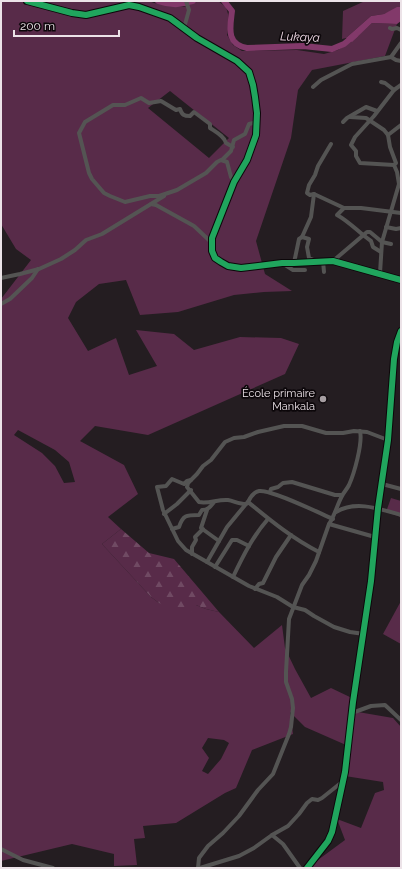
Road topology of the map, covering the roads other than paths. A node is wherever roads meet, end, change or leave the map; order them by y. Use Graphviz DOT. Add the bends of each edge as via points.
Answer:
graph roads {
  1 [pos="27,1"];
  2 [pos="186,1"];
  3 [pos="184,28"];
  4 [pos="390,28"];
  5 [pos="401,30"];
  6 [pos="401,43"];
  7 [pos="391,57"];
  8 [pos="401,61"];
  9 [pos="381,82"];
  10 [pos="401,85"];
  11 [pos="312,87"];
  12 [pos="394,90"];
  13 [pos="377,111"];
  14 [pos="350,117"];
  15 [pos="370,120"];
  16 [pos="257,122"];
  17 [pos="343,122"];
  18 [pos="401,125"];
  19 [pos="388,135"];
  20 [pos="331,144"];
  21 [pos="232,147"];
  22 [pos="222,160"];
  23 [pos="397,164"];
  24 [pos="234,182"];
  25 [pos="168,194"];
  26 [pos="314,194"];
  27 [pos="401,195"];
  28 [pos="396,196"];
  29 [pos="151,204"];
  30 [pos="344,208"];
  31 [pos="390,212"];
  32 [pos="401,213"];
  33 [pos="386,227"];
  34 [pos="401,228"];
  35 [pos="363,235"];
  36 [pos="302,237"];
  37 [pos="211,242"];
  38 [pos="382,242"];
  39 [pos="391,244"];
  40 [pos="381,252"];
  41 [pos="323,260"];
  42 [pos="333,260"];
  43 [pos="317,261"];
  44 [pos="282,263"];
  45 [pos="294,263"];
  46 [pos="39,269"];
  47 [pos="305,270"];
  48 [pos="324,272"];
  49 [pos="380,273"];
  50 [pos="1,278"];
  51 [pos="401,280"];
  52 [pos="1,304"];
  53 [pos="401,331"];
  54 [pos="360,431"];
  55 [pos="388,440"];
  56 [pos="193,479"];
  57 [pos="382,484"];
  58 [pos="401,489"];
  59 [pos="191,490"];
  60 [pos="270,492"];
  61 [pos="342,495"];
  62 [pos="214,502"];
  63 [pos="247,503"];
  64 [pos="378,508"];
  65 [pos="207,510"];
  66 [pos="336,512"];
  67 [pos="164,514"];
  68 [pos="401,515"];
  69 [pos="268,519"];
  70 [pos="333,519"];
  71 [pos="329,524"];
  72 [pos="172,529"];
  73 [pos="202,529"];
  74 [pos="291,535"];
  75 [pos="375,537"];
  76 [pos="219,541"];
  77 [pos="249,546"];
  78 [pos="319,552"];
  79 [pos="192,554"];
  80 [pos="207,562"];
  81 [pos="215,567"];
  82 [pos="233,577"];
  83 [pos="255,589"];
  84 [pos="293,607"];
  85 [pos="364,634"];
  86 [pos="352,713"];
  87 [pos="401,720"];
  88 [pos="345,772"];
  89 [pos="272,835"];
  90 [pos="1,849"];
  91 [pos="53,868"];
  92 [pos="199,868"];
  93 [pos="300,868"];
  94 [pos="307,868"];
  1 -- 3 [label="street" via="86,15 133,5 165,16"];
  2 -- 3 [label="street" via="188,10"];
  3 -- 16 [label="street" via="237,61 248,72 254,91"];
  4 -- 5 [label="street"];
  6 -- 7 [label="street"];
  7 -- 8 [label="street"];
  7 -- 11 [label="street" via="352,64"];
  9 -- 12 [label="street"];
  10 -- 12 [label="street"];
  12 -- 13 [label="street"];
  13 -- 14 [label="street" via="366,107"];
  13 -- 15 [label="street"];
  14 -- 15 [label="street" via="361,116"];
  14 -- 17 [label="street"];
  15 -- 19 [label="street"];
  15 -- 23 [label="street" via="351,145 360,163"];
  16 -- 21 [label="street" via="249,124 245,134 234,140"];
  16 -- 24 [label="street" via="256,135 248,158"];
  18 -- 19 [label="street"];
  19 -- 23 [label="street"];
  20 -- 26 [label="street" via="309,185 307,193"];
  21 -- 22 [label="street"];
  21 -- 25 [label="street" via="196,112 184,116 180,109 176,110 161,101 149,102 141,98 125,105 113,106 85,122 79,133 89,173 104,193 125,202"];
  22 -- 24 [label="street" via="227,162 230,177"];
  22 -- 25 [label="street" via="196,180"];
  23 -- 28 [label="street" via="399,182"];
  24 -- 37 [label="street"];
  25 -- 29 [label="street"];
  26 -- 30 [label="street"];
  26 -- 36 [label="street" via="309,224"];
  27 -- 28 [label="street"];
  28 -- 31 [label="street"];
  29 -- 37 [label="street" via="194,226"];
  29 -- 46 [label="street" via="102,234 86,240 61,259"];
  30 -- 31 [label="street"];
  30 -- 35 [label="street" via="338,215"];
  31 -- 32 [label="street"];
  31 -- 33 [label="street"];
  33 -- 34 [label="street"];
  33 -- 38 [label="street"];
  35 -- 38 [label="street" via="368,232"];
  35 -- 40 [label="street"];
  35 -- 42 [label="street"];
  36 -- 43 [label="street" via="309,239 309,258"];
  36 -- 45 [label="street" via="299,239"];
  37 -- 44 [label="street" via="215,258 228,266 241,268"];
  38 -- 39 [label="street"];
  38 -- 40 [label="street"];
  40 -- 49 [label="street"];
  41 -- 42 [label="street"];
  41 -- 43 [label="street"];
  41 -- 48 [label="street"];
  42 -- 49 [label="street"];
  43 -- 45 [label="street"];
  44 -- 45 [label="street"];
  44 -- 47 [label="street" via="293,270"];
  46 -- 50 [label="street"];
  46 -- 52 [label="street" via="10,299"];
  49 -- 51 [label="street"];
  53 -- 55 [label="street" via="394,359"];
  54 -- 55 [label="street"];
  54 -- 56 [label="street" via="326,433 302,426 284,426 234,438 225,442"];
  54 -- 61 [label="street" via="360,444 352,476"];
  55 -- 57 [label="street"];
  56 -- 59 [label="street" via="187,487"];
  56 -- 67 [label="street" via="184,484 172,479 166,486 157,488"];
  57 -- 58 [label="street"];
  57 -- 64 [label="street"];
  59 -- 62 [label="street" via="199,502"];
  59 -- 67 [label="street"];
  60 -- 61 [label="street" via="283,483 292,482"];
  60 -- 63 [label="street" via="258,491"];
  60 -- 70 [label="street"];
  61 -- 66 [label="street"];
  62 -- 63 [label="street" via="226,500"];
  62 -- 65 [label="street"];
  63 -- 69 [label="street"];
  63 -- 76 [label="street"];
  64 -- 66 [label="street" via="353,506"];
  64 -- 68 [label="street"];
  64 -- 75 [label="street"];
  65 -- 72 [label="street" via="202,510 199,515 186,516 179,528"];
  65 -- 73 [label="street" via="200,526"];
  66 -- 70 [label="street"];
  67 -- 72 [label="street"];
  69 -- 74 [label="street"];
  69 -- 77 [label="street"];
  70 -- 71 [label="street"];
  71 -- 75 [label="street"];
  71 -- 78 [label="street"];
  72 -- 79 [label="street" via="182,546"];
  73 -- 76 [label="street"];
  73 -- 79 [label="street" via="195,538"];
  74 -- 78 [label="street"];
  74 -- 83 [label="street" via="263,583"];
  75 -- 85 [label="street"];
  76 -- 80 [label="street"];
  77 -- 81 [label="street" via="232,540"];
  77 -- 82 [label="street"];
  78 -- 84 [label="street"];
  79 -- 80 [label="street"];
  80 -- 81 [label="street"];
  81 -- 82 [label="street"];
  82 -- 83 [label="street"];
  83 -- 84 [label="street"];
  84 -- 85 [label="street" via="304,610 334,627"];
  84 -- 92 [label="street" via="289,619 286,672 293,708 289,734 273,774 239,816 208,846 199,858"];
  85 -- 86 [label="street"];
  86 -- 87 [label="street" via="371,706 385,706"];
  86 -- 88 [label="street"];
  88 -- 89 [label="street" via="340,784 322,798 312,799 306,803 288,826"];
  88 -- 94 [label="street" via="332,832"];
  89 -- 92 [label="street" via="239,856"];
  89 -- 93 [label="street" via="283,844"];
  90 -- 91 [label="street" via="24,860"];
}
